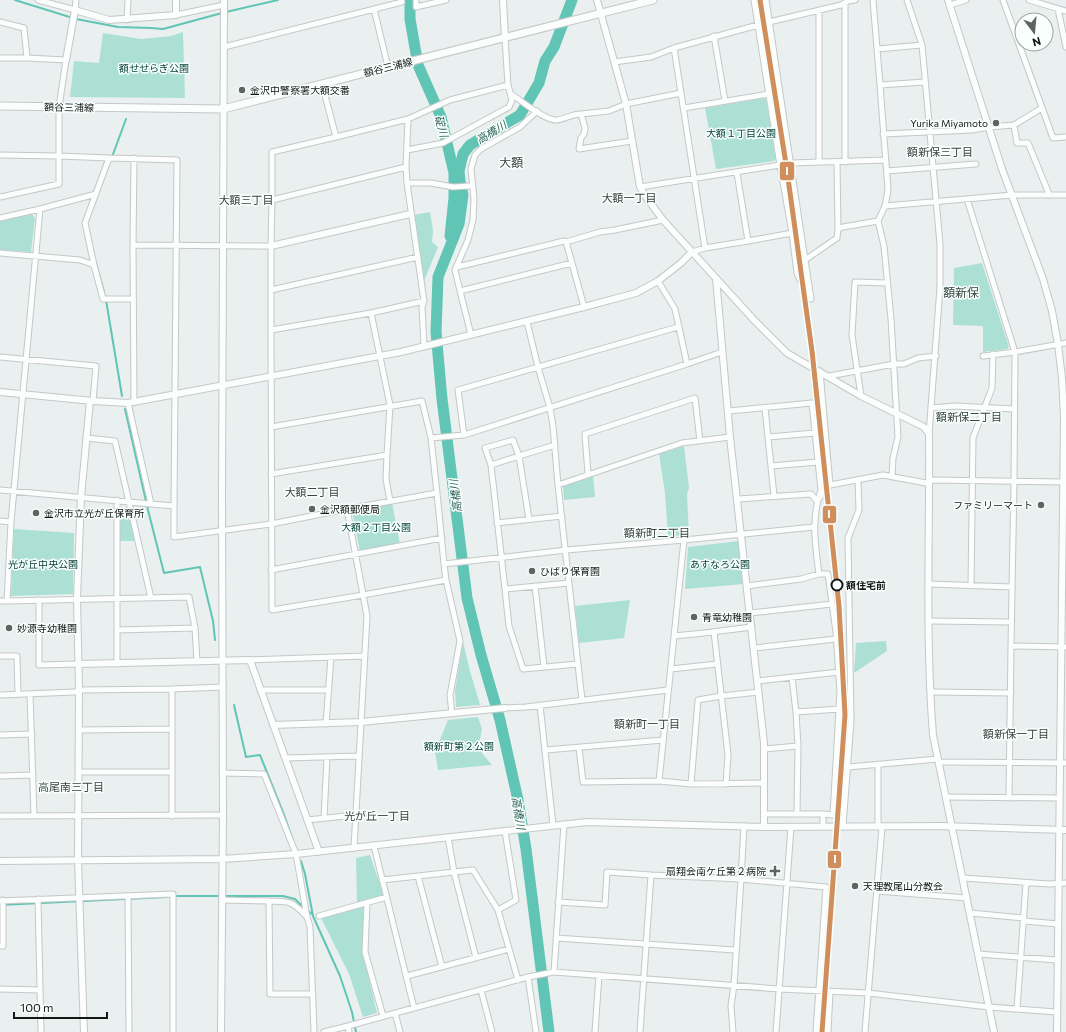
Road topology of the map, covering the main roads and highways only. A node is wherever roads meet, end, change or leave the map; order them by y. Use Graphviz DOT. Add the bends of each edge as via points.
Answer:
graph roads {
  1 [pos="653,0"];
  2 [pos="0,106"];
  1 -- 2 [label="main road, 額谷三浦線" via="223,109"];
}
